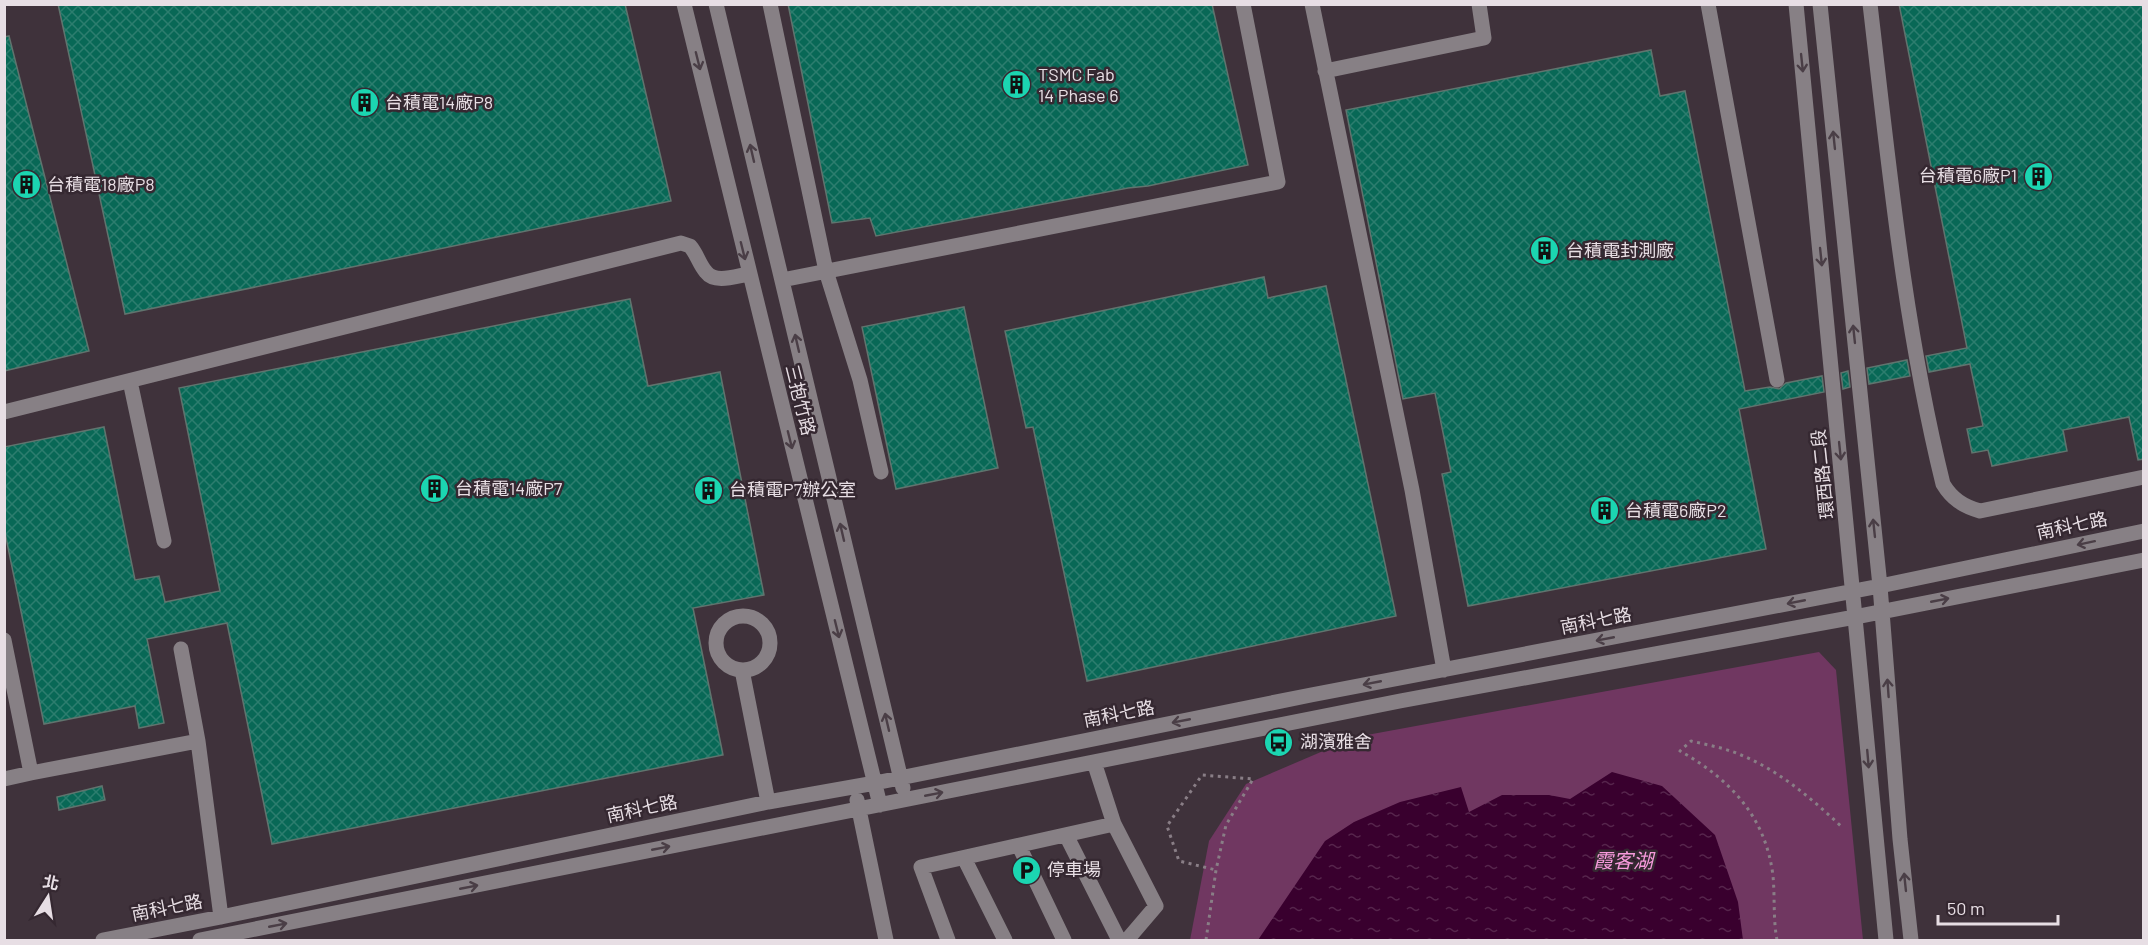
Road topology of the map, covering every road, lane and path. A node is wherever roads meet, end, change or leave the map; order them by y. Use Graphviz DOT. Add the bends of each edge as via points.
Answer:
graph roads {
  1 [pos="684,4"];
  2 [pos="716,4"];
  3 [pos="770,4"];
  4 [pos="1243,4"];
  5 [pos="1312,4"];
  6 [pos="1479,4"];
  7 [pos="1708,4"];
  8 [pos="1796,4"];
  9 [pos="1820,4"];
  10 [pos="1870,4"];
  11 [pos="1326,71"];
  12 [pos="826,272"];
  13 [pos="749,274"];
  14 [pos="782,280"];
  15 [pos="1778,380"];
  16 [pos="130,381"];
  17 [pos="4,412"];
  18 [pos="881,472"];
  19 [pos="2144,477"];
  20 [pos="2144,531"];
  21 [pos="164,542"];
  22 [pos="2144,560"];
  23 [pos="1880,586"];
  24 [pos="1854,590"];
  25 [pos="1882,611"];
  26 [pos="1855,617"];
  27 [pos="4,640"];
  28 [pos="181,649"];
  29 [pos="742,670"];
  30 [pos="1444,670"];
  31 [pos="1394,679"];
  32 [pos="1400,701"];
  33 [pos="198,741"];
  34 [pos="1094,762"];
  35 [pos="31,773"];
  36 [pos="901,777"];
  37 [pos="4,779"];
  38 [pos="876,783"];
  39 [pos="855,786"];
  40 [pos="905,799"];
  41 [pos="768,802"];
  42 [pos="879,805"];
  43 [pos="858,809"];
  44 [pos="1114,824"];
  45 [pos="1844,828"];
  46 [pos="1066,835"];
  47 [pos="1019,846"];
  48 [pos="964,858"];
  49 [pos="1216,870"];
  50 [pos="221,918"];
  51 [pos="103,940"];
  52 [pos="200,940"];
  53 [pos="886,940"];
  54 [pos="948,940"];
  55 [pos="1005,940"];
  56 [pos="1064,940"];
  57 [pos="1119,940"];
  58 [pos="1127,940"];
  59 [pos="1206,940"];
  60 [pos="1777,940"];
  61 [pos="1886,940"];
  62 [pos="1911,940"];
  1 -- 13 [label="street, 三抱竹路, one-way"];
  14 -- 2 [label="street, 三抱竹路, one-way"];
  3 -- 12 [label="street"];
  4 -- 12 [label="street" via="1278,182"];
  5 -- 11 [label="street"];
  6 -- 11 [label="street" via="1484,38"];
  7 -- 15 [label="street"];
  8 -- 24 [label="street, 環西路二段, one-way"];
  23 -- 9 [label="street, one-way"];
  10 -- 19 [label="street" via="1899,262 1918,378 1942,484 1957,501 1980,511"];
  11 -- 30 [label="street" via="1412,490"];
  12 -- 14 [label="street"];
  12 -- 18 [label="street" via="860,380"];
  13 -- 16 [label="street" via="712,278 690,246 681,243"];
  13 -- 38 [label="street, 三抱竹路, one-way"];
  36 -- 14 [label="street, 三抱竹路, one-way"];
  16 -- 17 [label="street"];
  16 -- 21 [label="street"];
  20 -- 23 [label="street, 南科七路, one-way"];
  25 -- 22 [label="street, one-way"];
  23 -- 24 [label="street, 南科七路"];
  23 -- 25 [label="street"];
  24 -- 26 [label="street, 環西路二段"];
  24 -- 30 [label="street, 南科七路, one-way"];
  25 -- 26 [label="street"];
  62 -- 25 [label="street, one-way"];
  26 -- 32 [label="street"];
  26 -- 61 [label="street, 環西路二段, one-way"];
  27 -- 35 [label="street"];
  28 -- 33 [label="street"];
  29 -- 41 [label="street"];
  30 -- 31 [label="street, 南科七路"];
  31 -- 32 [label="street"];
  31 -- 36 [label="street, 南科七路, one-way"];
  32 -- 34 [label="street"];
  33 -- 35 [label="street"];
  33 -- 50 [label="street"];
  40 -- 34 [label="street, one-way"];
  34 -- 44 [label="street"];
  35 -- 37 [label="street"];
  36 -- 38 [label="street, 南科七路"];
  36 -- 40 [label="street, 三抱竹路"];
  38 -- 39 [label="street, 南科七路"];
  38 -- 42 [label="street, 三抱竹路"];
  39 -- 41 [label="street, 南科七路"];
  39 -- 43 [label="street"];
  40 -- 42 [label="street"];
  41 -- 50 [label="street, 南科七路"];
  42 -- 43 [label="street"];
  52 -- 43 [label="street, one-way"];
  43 -- 53 [label="street"];
  44 -- 46 [label="street"];
  44 -- 58 [label="street" via="1156,906"];
  45 -- 60 [label="path" via="1805,793 1742,755 1691,741 1680,751 1729,785 1762,831 1773,876"];
  46 -- 47 [label="street"];
  46 -- 57 [label="street"];
  47 -- 48 [label="street"];
  47 -- 56 [label="street"];
  48 -- 54 [label="street" via="921,867"];
  48 -- 55 [label="street"];
  49 -- 49 [label="path" via="1226,825 1253,779 1202,775 1167,826 1179,861"];
  49 -- 59 [label="path"];
  50 -- 51 [label="street, 南科七路"];
}
